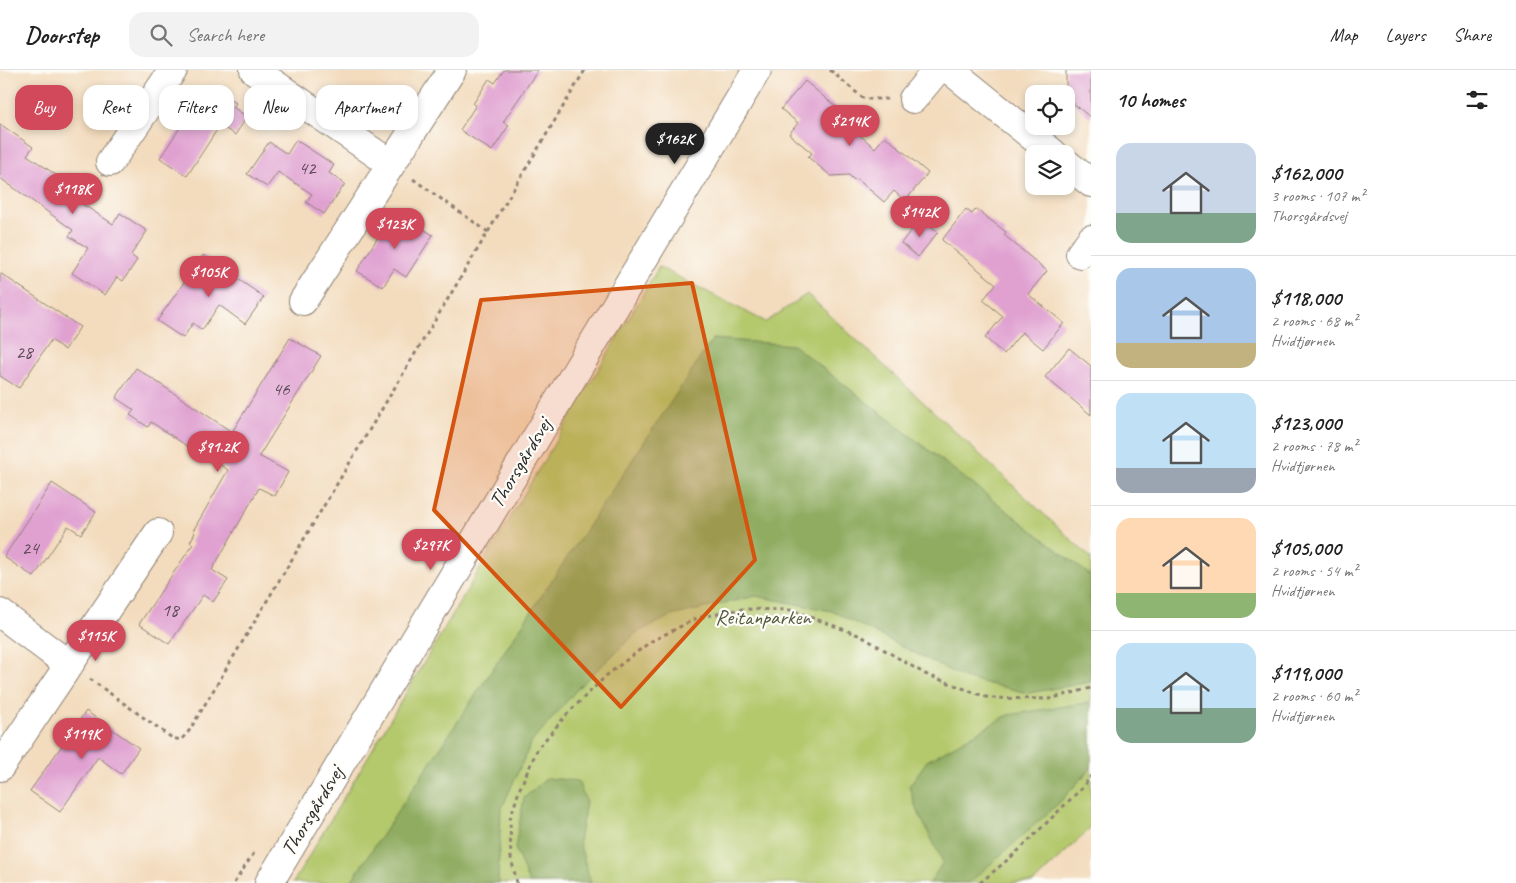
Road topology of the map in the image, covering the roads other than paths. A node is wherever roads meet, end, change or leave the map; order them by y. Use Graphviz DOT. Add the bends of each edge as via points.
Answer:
graph roads {
  1 [pos="172,70"];
  2 [pos="254,70"];
  3 [pos="452,70"];
  4 [pos="757,70"];
  5 [pos="937,70"];
  6 [pos="950,70"];
  7 [pos="913,100"];
  8 [pos="1043,145"];
  9 [pos="110,162"];
  10 [pos="391,164"];
  11 [pos="1075,171"];
  12 [pos="1091,184"];
  13 [pos="303,301"];
  14 [pos="158,533"];
  15 [pos="0,613"];
  16 [pos="69,664"];
  17 [pos="0,767"];
  18 [pos="269,883"];
  1 -- 9 [label="street"];
  2 -- 10 [label="street"];
  3 -- 10 [label="street"];
  4 -- 18 [label="street, Thorsgårdsvej"];
  5 -- 7 [label="street"];
  6 -- 8 [label="street"];
  10 -- 13 [label="street"];
  11 -- 12 [label="street"];
  14 -- 16 [label="street"];
  15 -- 16 [label="street"];
  16 -- 17 [label="street"];
}
